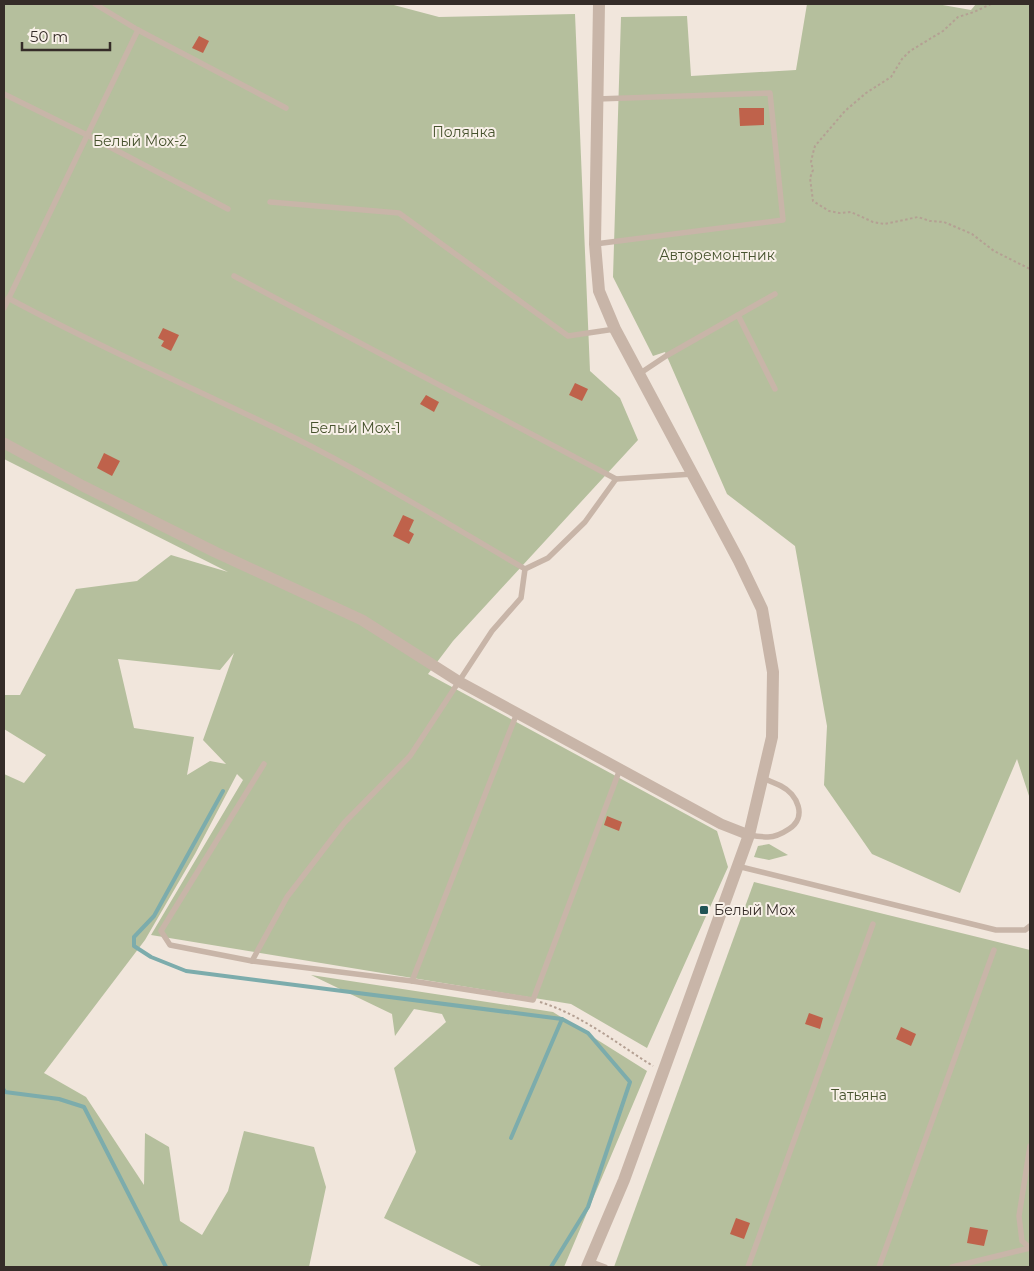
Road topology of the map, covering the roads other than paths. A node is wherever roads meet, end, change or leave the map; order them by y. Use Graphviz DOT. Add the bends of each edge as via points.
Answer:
graph roads {
  1 [pos="95,4"];
  2 [pos="599,4"];
  3 [pos="138,30"];
  4 [pos="4,94"];
  5 [pos="597,99"];
  6 [pos="286,108"];
  7 [pos="87,135"];
  8 [pos="270,202"];
  9 [pos="228,209"];
  10 [pos="595,244"];
  11 [pos="234,276"];
  12 [pos="775,294"];
  13 [pos="8,298"];
  14 [pos="4,308"];
  15 [pos="738,315"];
  16 [pos="615,329"];
  17 [pos="639,374"];
  18 [pos="775,389"];
  19 [pos="4,443"];
  20 [pos="693,474"];
  21 [pos="616,479"];
  22 [pos="525,569"];
  23 [pos="458,681"];
  24 [pos="517,713"];
  25 [pos="264,764"];
  26 [pos="620,769"];
  27 [pos="763,778"];
  28 [pos="749,835"];
  29 [pos="737,866"];
  30 [pos="873,924"];
  31 [pos="1030,926"];
  32 [pos="994,950"];
  33 [pos="252,961"];
  34 [pos="412,981"];
  35 [pos="1030,1146"];
  36 [pos="1030,1248"];
  37 [pos="588,1264"];
  38 [pos="605,1267"];
  39 [pos="748,1267"];
  40 [pos="879,1267"];
  41 [pos="952,1267"];
  1 -- 3 [label="lane"];
  2 -- 5 [label="street"];
  3 -- 6 [label="lane"];
  3 -- 7 [label="lane"];
  4 -- 7 [label="lane"];
  5 -- 10 [label="street"];
  5 -- 10 [label="lane" via="770,93 783,220"];
  7 -- 9 [label="lane"];
  7 -- 13 [label="lane"];
  8 -- 16 [label="lane" via="399,213 568,336"];
  10 -- 16 [label="street" via="599,292"];
  11 -- 21 [label="lane"];
  12 -- 15 [label="lane"];
  13 -- 14 [label="lane"];
  13 -- 22 [label="lane" via="69,331 292,436"];
  15 -- 17 [label="lane"];
  15 -- 18 [label="lane"];
  16 -- 17 [label="street"];
  17 -- 20 [label="street"];
  19 -- 23 [label="street" via="215,552 362,620"];
  20 -- 21 [label="lane"];
  20 -- 27 [label="street" via="762,609 772,672 772,737"];
  21 -- 22 [label="lane" via="584,522 548,558"];
  22 -- 23 [label="lane" via="521,598 492,631"];
  23 -- 24 [label="street"];
  23 -- 33 [label="lane" via="410,756 344,823 287,897"];
  24 -- 26 [label="street"];
  24 -- 34 [label="lane"];
  25 -- 33 [label="lane" via="160,931 170,944"];
  26 -- 28 [label="street" via="721,824"];
  26 -- 34 [label="lane" via="532,1000"];
  27 -- 28 [label="street"];
  27 -- 28 [label="lane" via="782,786 792,795 799,806 799,818 794,826 776,836"];
  28 -- 29 [label="street"];
  29 -- 31 [label="lane" via="996,930 1025,930"];
  29 -- 37 [label="street" via="624,1180"];
  30 -- 39 [label="lane"];
  32 -- 40 [label="lane"];
  33 -- 34 [label="lane"];
  35 -- 36 [label="lane" via="1019,1216 1022,1241"];
  36 -- 41 [label="lane"];
  37 -- 38 [label="lane"];
}
